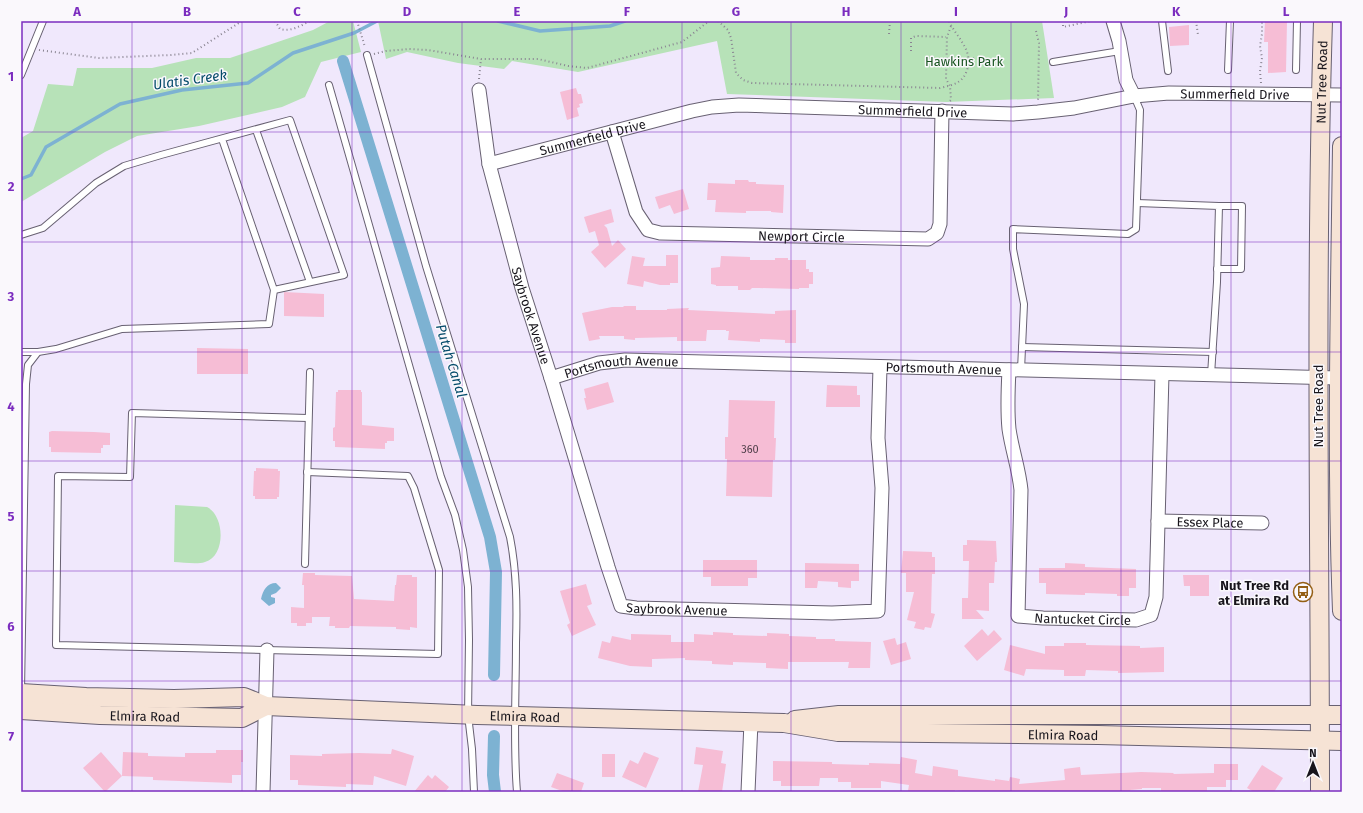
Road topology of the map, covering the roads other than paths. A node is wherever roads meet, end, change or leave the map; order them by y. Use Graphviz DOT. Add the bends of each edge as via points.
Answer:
graph roads {
  1 [pos="43,21"];
  2 [pos="1113,21"];
  3 [pos="1162,21"];
  4 [pos="1230,21"];
  5 [pos="1297,21"];
  6 [pos="1323,21"];
  7 [pos="1120,51"];
  8 [pos="367,55"];
  9 [pos="1054,62"];
  10 [pos="1228,70"];
  11 [pos="1296,70"];
  12 [pos="1168,71"];
  13 [pos="21,75"];
  14 [pos="329,85"];
  15 [pos="479,90"];
  16 [pos="1321,95"];
  17 [pos="1342,95"];
  18 [pos="1134,96"];
  19 [pos="946,106"];
  20 [pos="256,130"];
  21 [pos="612,132"];
  22 [pos="222,139"];
  23 [pos="1342,146"];
  24 [pos="489,164"];
  25 [pos="1137,203"];
  26 [pos="1219,206"];
  27 [pos="21,235"];
  28 [pos="1217,269"];
  29 [pos="310,282"];
  30 [pos="274,290"];
  31 [pos="1022,347"];
  32 [pos="21,352"];
  33 [pos="38,352"];
  34 [pos="1213,352"];
  35 [pos="880,367"];
  36 [pos="1015,370"];
  37 [pos="310,372"];
  38 [pos="1162,374"];
  39 [pos="1211,375"];
  40 [pos="552,378"];
  41 [pos="1319,378"];
  42 [pos="1340,378"];
  43 [pos="308,418"];
  44 [pos="307,472"];
  45 [pos="1158,521"];
  46 [pos="1262,523"];
  47 [pos="1331,530"];
  48 [pos="305,564"];
  49 [pos="22,577"];
  50 [pos="1342,611"];
  51 [pos="267,650"];
  52 [pos="21,693"];
  53 [pos="266,706"];
  54 [pos="21,710"];
  55 [pos="468,715"];
  56 [pos="1320,715"];
  57 [pos="1342,715"];
  58 [pos="516,716"];
  59 [pos="752,722"];
  60 [pos="784,723"];
  61 [pos="1320,741"];
  62 [pos="1342,741"];
  63 [pos="263,792"];
  64 [pos="474,792"];
  65 [pos="517,792"];
  66 [pos="748,792"];
  67 [pos="1320,792"];
  1 -- 13 [label="lane"];
  2 -- 7 [label="street"];
  3 -- 12 [label="lane"];
  4 -- 10 [label="lane"];
  5 -- 11 [label="lane"];
  6 -- 16 [label="main road, Nut Tree Road"];
  7 -- 9 [label="lane"];
  7 -- 18 [label="street" via="1126,80"];
  8 -- 58 [label="lane" via="426,266 510,537 517,599"];
  14 -- 55 [label="lane" via="441,477 455,515 463,550 468,602"];
  15 -- 24 [label="street, Saybrook Avenue"];
  16 -- 17 [label="street, Summerfield Drive"];
  16 -- 18 [label="street, Summerfield Drive" via="1169,93"];
  16 -- 41 [label="main road, Nut Tree Road"];
  18 -- 19 [label="street, Summerfield Drive" via="1074,108 1012,114"];
  18 -- 25 [label="lane" via="1140,110"];
  19 -- 21 [label="street, Summerfield Drive" via="712,107"];
  19 -- 21 [label="street, Newport Circle" via="940,224 937,234 928,239 648,230 636,212"];
  20 -- 22 [label="lane"];
  20 -- 29 [label="lane"];
  20 -- 29 [label="lane" via="290,120 293,128 344,275"];
  21 -- 24 [label="street, Summerfield Drive"];
  22 -- 27 [label="lane" via="124,166 96,183 43,228"];
  22 -- 30 [label="lane"];
  23 -- 42 [label="main road, Nut Tree Road"];
  24 -- 40 [label="street, Saybrook Avenue" via="522,288"];
  25 -- 26 [label="lane"];
  25 -- 31 [label="lane" via="1136,229 1128,234 1013,229 1013,249 1024,304"];
  26 -- 28 [label="lane"];
  26 -- 28 [label="lane" via="1242,206 1241,269"];
  28 -- 34 [label="lane"];
  29 -- 30 [label="lane"];
  30 -- 33 [label="lane" via="269,324 122,329"];
  31 -- 34 [label="lane"];
  31 -- 36 [label="lane"];
  32 -- 33 [label="lane"];
  33 -- 49 [label="lane" via="28,365 26,384"];
  34 -- 39 [label="lane"];
  35 -- 36 [label="street, Portsmouth Avenue"];
  35 -- 40 [label="street, Portsmouth Avenue" via="625,360 598,363"];
  35 -- 40 [label="street, Saybrook Avenue" via="878,438 882,488 878,611 852,613 620,606"];
  36 -- 38 [label="street, Portsmouth Avenue"];
  36 -- 45 [label="street, Nantucket Circle" via="1008,413 1021,490 1018,616 1136,620 1152,616 1156,597"];
  37 -- 43 [label="lane"];
  38 -- 39 [label="street, Portsmouth Avenue"];
  38 -- 45 [label="street, Nantucket Circle"];
  39 -- 41 [label="street, Portsmouth Avenue"];
  41 -- 42 [label="street, Portsmouth Avenue"];
  41 -- 47 [label="main road, Nut Tree Road"];
  42 -- 47 [label="main road, Nut Tree Road"];
  43 -- 44 [label="lane"];
  43 -- 51 [label="lane" via="132,414 130,477 58,476 56,646"];
  44 -- 48 [label="lane"];
  44 -- 51 [label="lane" via="408,476 440,570 438,654"];
  45 -- 46 [label="street, Essex Place"];
  47 -- 50 [label="main road, Nut Tree Road"];
  47 -- 56 [label="main road, Nut Tree Road"];
  49 -- 52 [label="lane"];
  51 -- 53 [label="street"];
  52 -- 53 [label="main road, Elmira Road" via="174,699 244,697"];
  53 -- 54 [label="main road, Elmira Road" via="242,718 100,715"];
  53 -- 55 [label="main road, Elmira Road"];
  53 -- 63 [label="street"];
  55 -- 58 [label="main road, Elmira Road"];
  55 -- 64 [label="lane"];
  56 -- 57 [label="main road, Elmira Road"];
  56 -- 60 [label="main road, Elmira Road" via="839,715 804,718"];
  56 -- 61 [label="main road, Nut Tree Road"];
  58 -- 59 [label="main road, Elmira Road"];
  58 -- 65 [label="lane"];
  59 -- 60 [label="main road, Elmira Road"];
  59 -- 66 [label="street"];
  60 -- 61 [label="main road, Elmira Road" via="838,732"];
  61 -- 62 [label="main road, Elmira Road"];
  61 -- 67 [label="main road, Nut Tree Road"];
}
